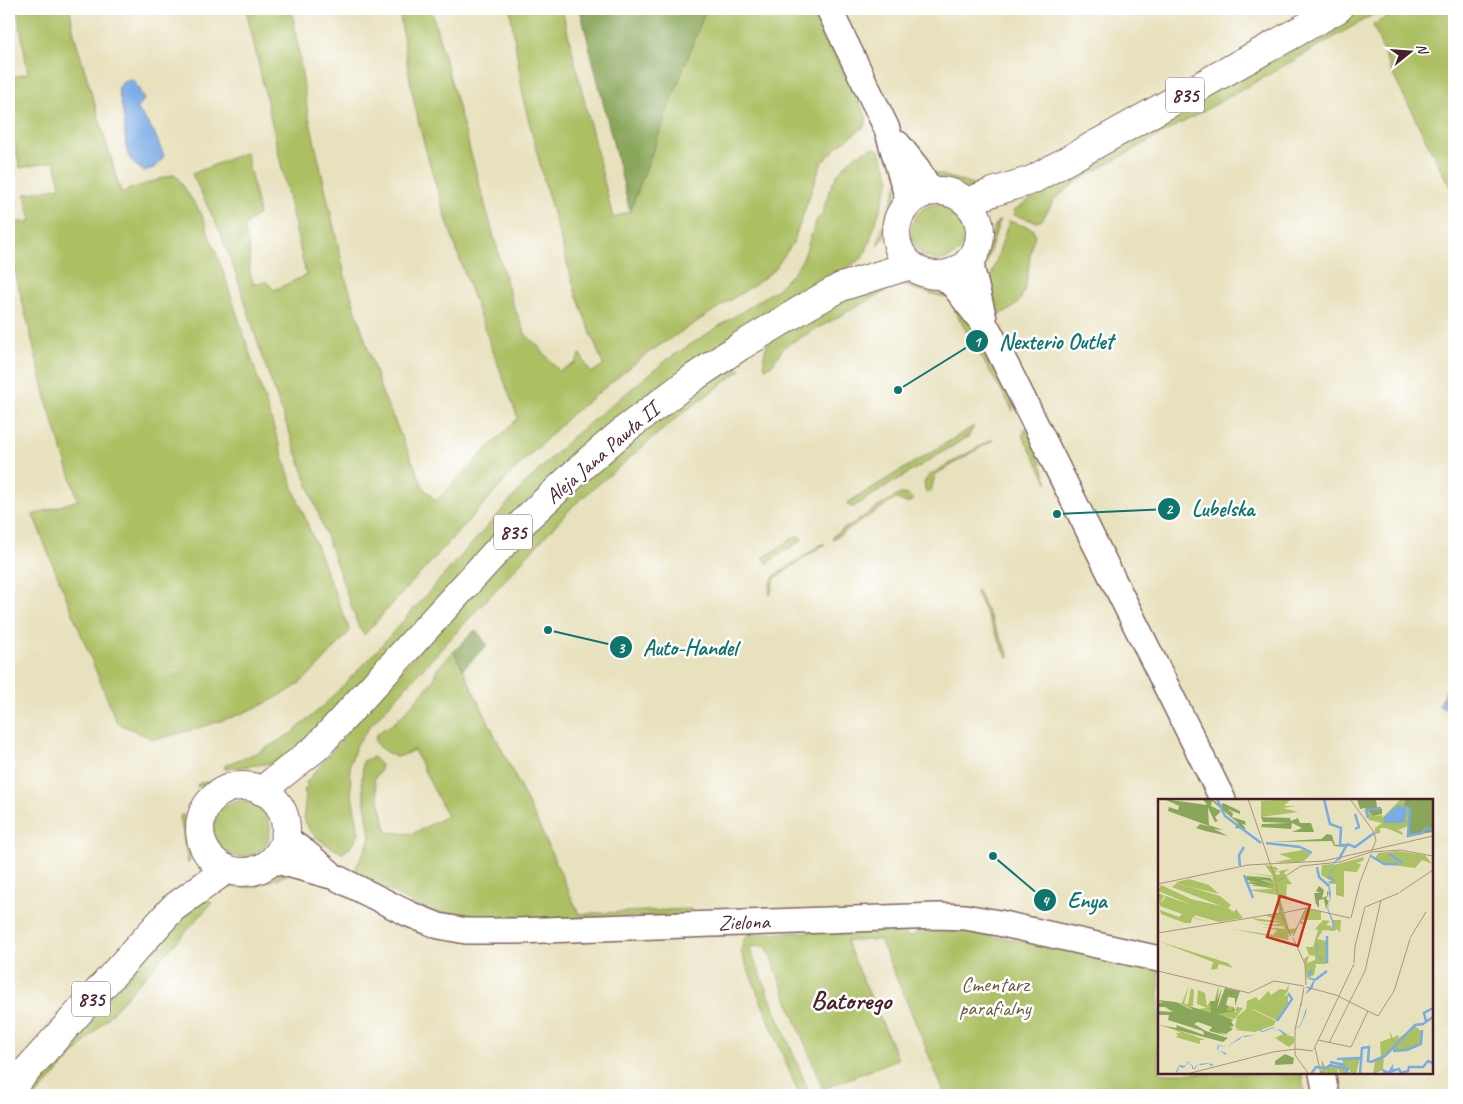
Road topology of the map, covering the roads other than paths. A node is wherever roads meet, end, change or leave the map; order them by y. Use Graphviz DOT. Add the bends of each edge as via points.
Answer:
graph roads {
  1 [pos="829,9"];
  2 [pos="1338,9"];
  3 [pos="1032,180"];
  4 [pos="920,196"];
  5 [pos="968,202"];
  6 [pos="980,226"];
  7 [pos="896,235"];
  8 [pos="972,258"];
  9 [pos="911,265"];
  10 [pos="940,275"];
  11 [pos="842,287"];
  12 [pos="986,326"];
  13 [pos="316,748"];
  14 [pos="261,790"];
  15 [pos="1222,799"];
  16 [pos="282,811"];
  17 [pos="279,849"];
  18 [pos="218,861"];
  19 [pos="1158,959"];
  20 [pos="1322,1074"];
  21 [pos="9,1090"];
  22 [pos="1326,1095"];
  1 -- 4 [label="street" via="887,129 917,168"];
  2 -- 3 [label="main road, 835"];
  3 -- 5 [label="main road, 835"];
  3 -- 6 [label="main road, 835"];
  4 -- 5 [label="main road" via="952,192"];
  4 -- 7 [label="main road, 835" via="898,218"];
  5 -- 6 [label="main road"];
  6 -- 8 [label="main road" via="979,244"];
  7 -- 9 [label="main road" via="900,251"];
  7 -- 11 [label="main road, Aleja Jana Pawła II / 835"];
  8 -- 10 [label="main road" via="959,270"];
  8 -- 12 [label="street"];
  9 -- 10 [label="main road" via="925,273"];
  9 -- 11 [label="main road, Aleja Jana Pawła II / 835"];
  10 -- 12 [label="street" via="954,286"];
  11 -- 13 [label="main road, Aleja Jana Pawła II / 835" via="696,376 587,462 529,516"];
  12 -- 15 [label="street"];
  13 -- 14 [label="main road, Aleja Jana Pawła II / 835"];
  13 -- 16 [label="main road, Aleja Jana Pawła II / 835"];
  14 -- 16 [label="main road"];
  14 -- 18 [label="main road" via="232,788 211,801 201,826 202,843"];
  16 -- 17 [label="main road" via="286,829"];
  17 -- 18 [label="main road" via="265,866 251,871 237,872"];
  17 -- 19 [label="street, Zielona" via="409,914 439,926 466,931 966,917"];
  18 -- 21 [label="main road, 835"];
  20 -- 22 [label="street"];
}
